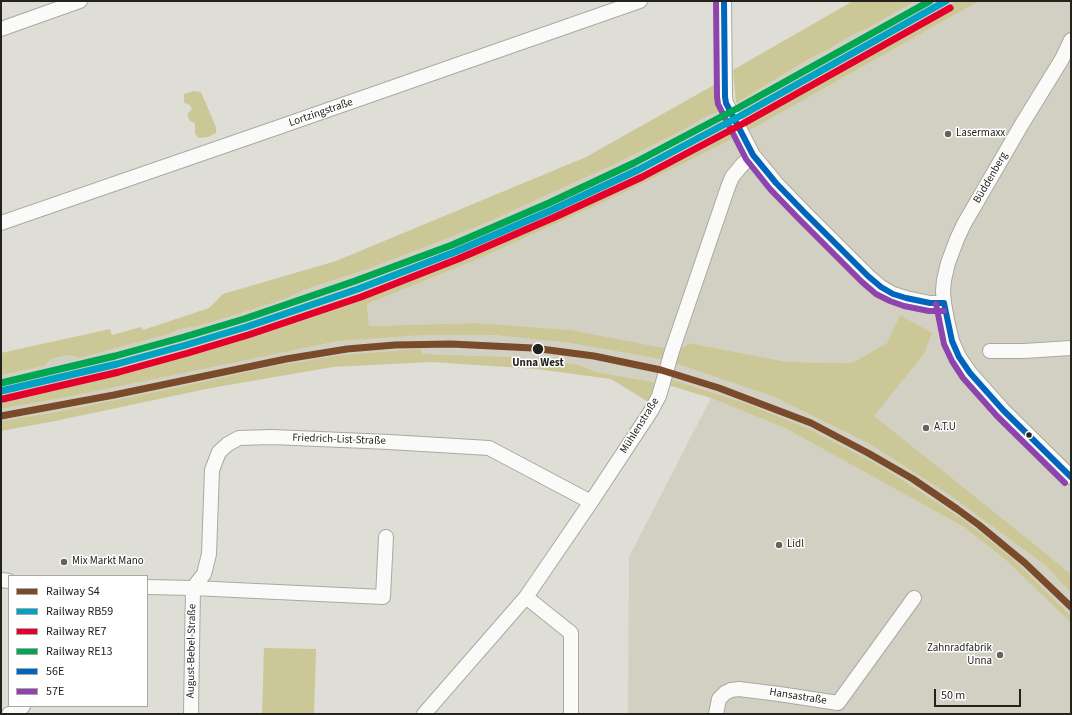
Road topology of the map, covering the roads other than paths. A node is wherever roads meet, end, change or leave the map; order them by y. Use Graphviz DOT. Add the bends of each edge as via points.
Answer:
graph roads {
  1 [pos="80,1"];
  2 [pos="640,1"];
  3 [pos="724,1"];
  4 [pos="1,29"];
  5 [pos="1071,40"];
  6 [pos="1067,60"];
  7 [pos="753,155"];
  8 [pos="1,223"];
  9 [pos="944,303"];
  10 [pos="1071,348"];
  11 [pos="990,351"];
  12 [pos="1071,477"];
  13 [pos="591,502"];
  14 [pos="386,537"];
  15 [pos="148,587"];
  16 [pos="193,588"];
  17 [pos="526,597"];
  18 [pos="914,598"];
  19 [pos="22,707"];
  20 [pos="9,714"];
  21 [pos="191,714"];
  22 [pos="424,714"];
  23 [pos="571,714"];
  24 [pos="716,714"];
  1 -- 4 [label="street"];
  2 -- 8 [label="street, Lortzingstraße"];
  3 -- 7 [label="street" via="724,97"];
  5 -- 6 [label="street, Büddenberg"];
  6 -- 9 [label="street, Büddenberg" via="1022,124 964,224 948,263 944,280"];
  7 -- 9 [label="street" via="804,212 881,287 906,298"];
  7 -- 13 [label="street, Mühlenstraße" via="732,177 728,187 659,396"];
  9 -- 12 [label="street, Büddenberg" via="952,341 970,373 1003,410"];
  10 -- 11 [label="street"];
  13 -- 16 [label="street, Friedrich-List-Straße" via="489,448 390,442 239,438 220,452 212,470 209,554 204,574"];
  13 -- 17 [label="street, Mühlenstraße"];
  14 -- 16 [label="street" via="383,597"];
  15 -- 16 [label="street"];
  16 -- 21 [label="street, August-Bebel-Straße"];
  17 -- 22 [label="street, Mühlenstraße"];
  17 -- 23 [label="street" via="571,633"];
  18 -- 24 [label="street, Hansastraße" via="838,703 739,689 725,692"];
  19 -- 20 [label="street" via="19,711"];
}
